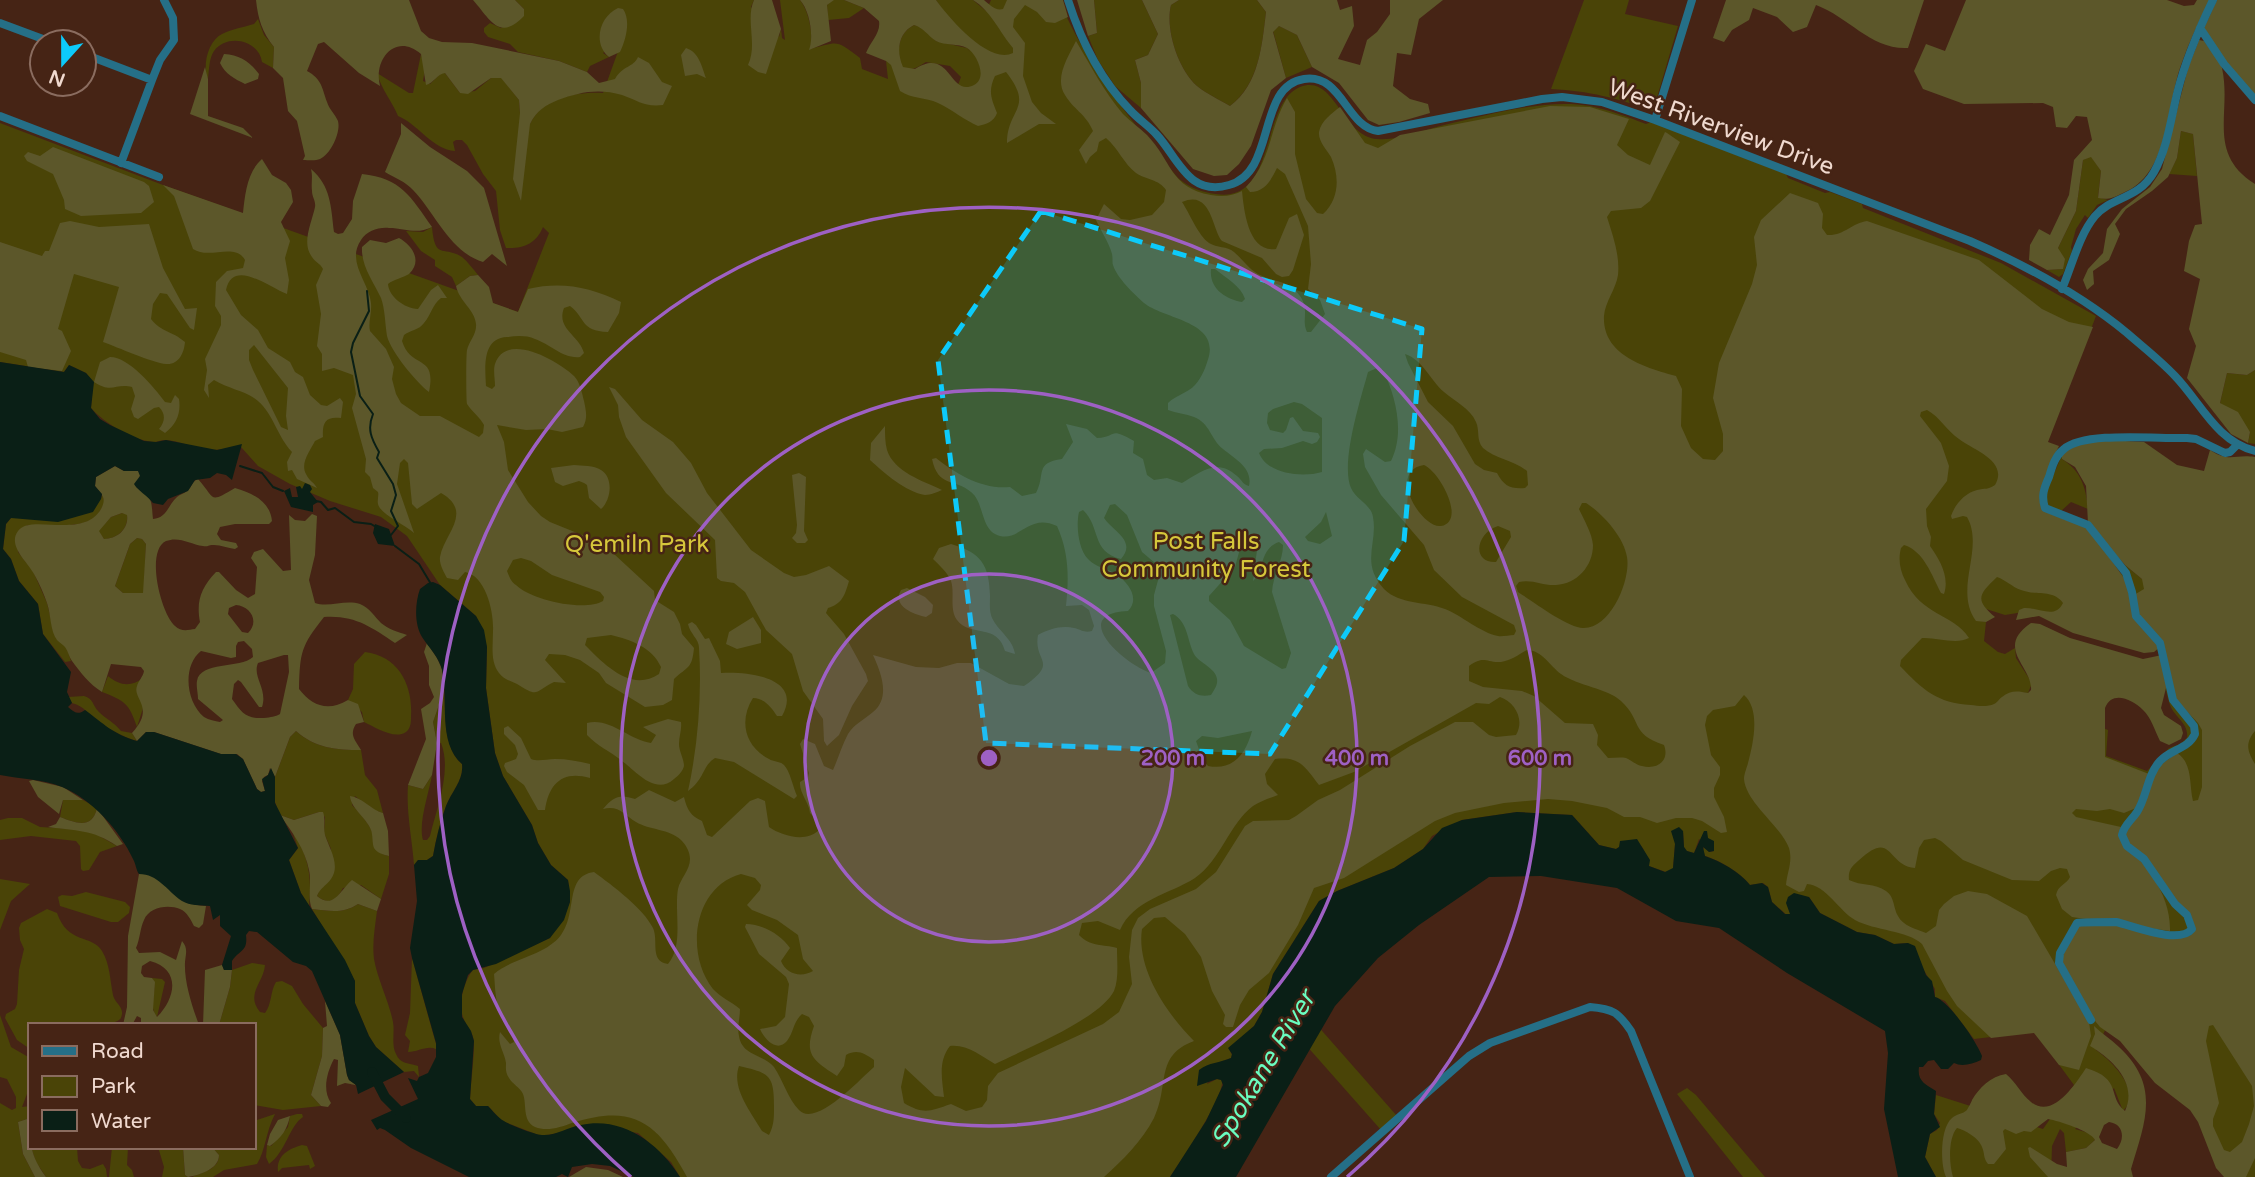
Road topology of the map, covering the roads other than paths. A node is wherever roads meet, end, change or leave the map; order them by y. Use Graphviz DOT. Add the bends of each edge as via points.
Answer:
graph roads {
  1 [pos="164,0"];
  2 [pos="1068,0"];
  3 [pos="1692,0"];
  4 [pos="2213,0"];
  5 [pos="0,23"];
  6 [pos="2200,29"];
  7 [pos="28,33"];
  8 [pos="98,59"];
  9 [pos="152,80"];
  10 [pos="2255,100"];
  11 [pos="0,116"];
  12 [pos="1655,120"];
  13 [pos="121,163"];
  14 [pos="159,177"];
  15 [pos="2062,289"];
  16 [pos="2237,445"];
  17 [pos="2255,452"];
  18 [pos="2091,1020"];
  19 [pos="1331,1177"];
  20 [pos="1690,1177"];
  1 -- 9 [label="street" via="173,18 174,40"];
  2 -- 12 [label="street, West Riverview Drive" via="1087,50 1111,86 1165,144 1181,170 1203,185 1228,186 1249,173 1276,103 1290,84 1303,79 1332,88 1362,126 1378,131 1562,97 1602,102"];
  3 -- 12 [label="street"];
  4 -- 6 [label="street"];
  5 -- 7 [label="street"];
  6 -- 10 [label="street"];
  6 -- 15 [label="street" via="2153,174 2136,192 2096,215"];
  8 -- 9 [label="street"];
  9 -- 13 [label="street"];
  11 -- 13 [label="street"];
  12 -- 15 [label="street, West Riverview Drive" via="1970,241"];
  13 -- 14 [label="street"];
  15 -- 16 [label="street, West Riverview Drive" via="2161,362 2217,429"];
  16 -- 17 [label="street, West Riverview Drive"];
  16 -- 18 [label="street" via="2225,453 2187,438 2106,437 2076,442 2059,453 2043,492 2046,508 2088,525 2126,573 2136,616 2160,643 2173,700 2194,726 2195,734 2155,767 2122,835 2187,915 2192,929 2183,935 2163,934 2116,922 2077,923 2059,963"];
  19 -- 20 [label="street" via="1469,1056 1490,1043 1590,1007 1606,1008 1621,1016 1632,1031"];
}
